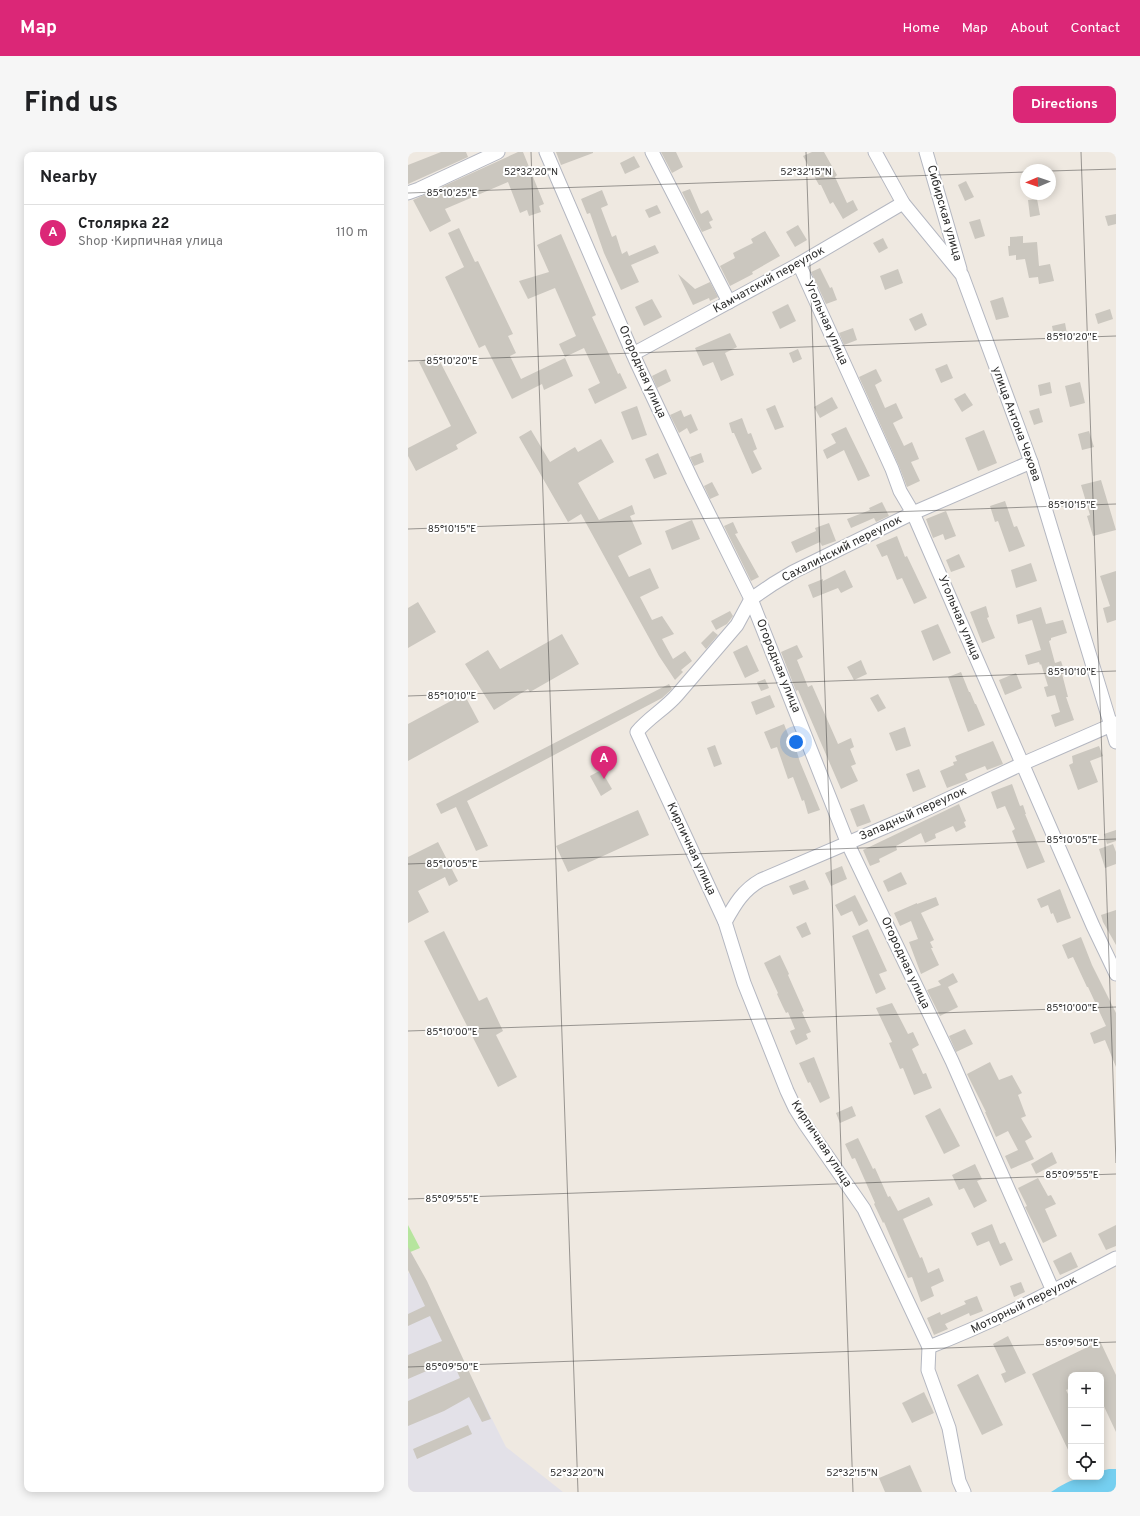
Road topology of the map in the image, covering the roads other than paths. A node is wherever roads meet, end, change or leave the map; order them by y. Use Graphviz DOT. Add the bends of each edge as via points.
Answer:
graph roads {
  1 [pos="498,152"];
  2 [pos="546,152"];
  3 [pos="652,152"];
  4 [pos="875,152"];
  5 [pos="926,152"];
  6 [pos="408,193"];
  7 [pos="903,203"];
  8 [pos="799,264"];
  9 [pos="962,275"];
  10 [pos="729,302"];
  11 [pos="634,354"];
  12 [pos="1031,462"];
  13 [pos="913,512"];
  14 [pos="752,599"];
  15 [pos="1114,724"];
  16 [pos="637,732"];
  17 [pos="1116,742"];
  18 [pos="1022,764"];
  19 [pos="848,844"];
  20 [pos="725,922"];
  21 [pos="1116,974"];
  22 [pos="1116,1258"];
  23 [pos="1053,1291"];
  24 [pos="929,1347"];
  25 [pos="964,1492"];
  1 -- 6 [label="street"];
  2 -- 11 [label="street, Огородная улица"];
  3 -- 10 [label="street"];
  4 -- 7 [label="street, улица Антона Чехова"];
  5 -- 9 [label="street, Сибирская улица"];
  7 -- 8 [label="street, Камчатский переулок"];
  7 -- 9 [label="street, улица Антона Чехова"];
  8 -- 10 [label="street, Камчатский переулок"];
  8 -- 13 [label="street, Угольная улица" via="892,469 895,481"];
  9 -- 12 [label="street, улица Антона Чехова"];
  10 -- 11 [label="street, Камчатский переулок"];
  11 -- 14 [label="street, Огородная улица" via="692,480"];
  12 -- 13 [label="street, Сахалинский переулок"];
  12 -- 15 [label="street, улица Антона Чехова"];
  13 -- 14 [label="street, Сахалинский переулок" via="792,572"];
  13 -- 18 [label="street, Угольная улица"];
  14 -- 16 [label="street, Сахалинский переулок" via="737,625 671,702"];
  14 -- 19 [label="street, Огородная улица"];
  15 -- 17 [label="street, улица Антона Чехова"];
  15 -- 18 [label="street, Западный переулок"];
  16 -- 20 [label="street, Кирпичная улица"];
  18 -- 19 [label="street, Западный переулок"];
  18 -- 21 [label="street, Угольная улица"];
  19 -- 20 [label="street, Западный переулок" via="761,880 735,903"];
  19 -- 23 [label="street, Огородная улица" via="952,1062"];
  20 -- 24 [label="street, Кирпичная улица" via="744,983 792,1102 864,1209"];
  22 -- 23 [label="street, Моторный переулок"];
  23 -- 24 [label="street, Моторный переулок" via="972,1330"];
  24 -- 25 [label="street, Кирпичная улица" via="928,1370 949,1428 959,1481"];
}
